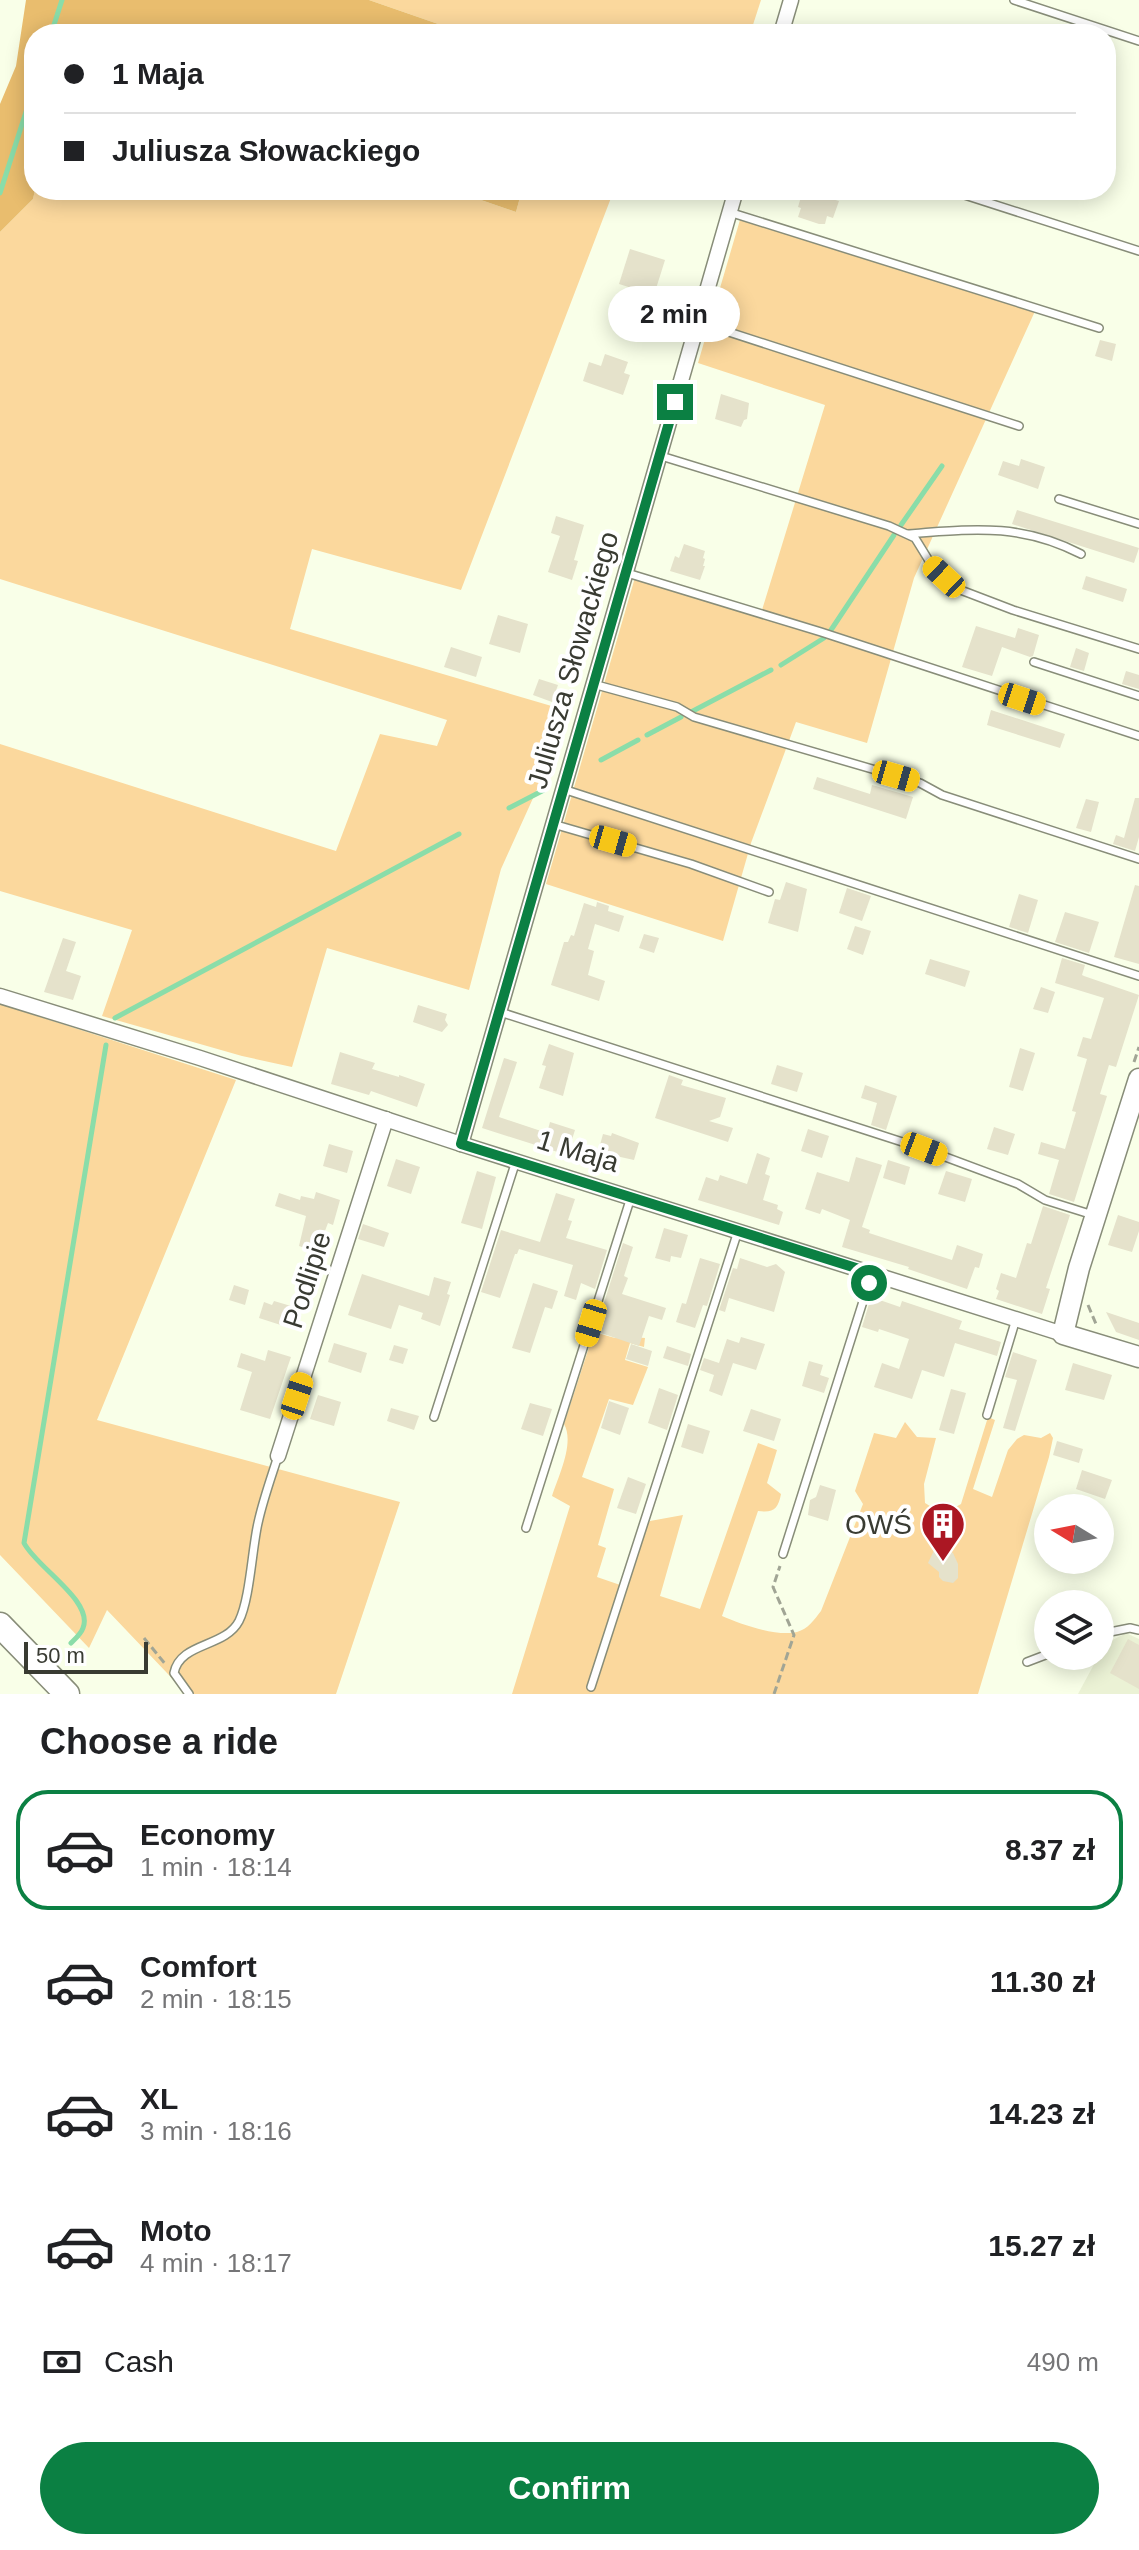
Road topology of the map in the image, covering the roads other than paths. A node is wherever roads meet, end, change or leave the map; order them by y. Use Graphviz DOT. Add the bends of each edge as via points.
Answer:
graph roads {
  1 [pos="791,0"];
  2 [pos="1014,0"];
  3 [pos="784,24"];
  4 [pos="1087,24"];
  5 [pos="1116,33"];
  6 [pos="1139,41"];
  7 [pos="733,200"];
  8 [pos="980,200"];
  9 [pos="729,212"];
  10 [pos="1139,251"];
  11 [pos="698,321"];
  12 [pos="1099,328"];
  13 [pos="1019,426"];
  14 [pos="659,456"];
  15 [pos="1059,499"];
  16 [pos="1139,524"];
  17 [pos="905,534"];
  18 [pos="1081,554"];
  19 [pos="625,573"];
  20 [pos="1139,649"];
  21 [pos="1034,662"];
  22 [pos="593,684"];
  23 [pos="1139,696"];
  24 [pos="1139,736"];
  25 [pos="563,789"];
  26 [pos="553,824"];
  27 [pos="1139,859"];
  28 [pos="769,892"];
  29 [pos="1139,976"];
  30 [pos="0,996"];
  31 [pos="498,1012"];
  32 [pos="1139,1079"];
  33 [pos="386,1119"];
  34 [pos="461,1144"];
  35 [pos="516,1161"];
  36 [pos="631,1197"];
  37 [pos="1095,1215"];
  38 [pos="738,1231"];
  39 [pos="872,1273"];
  40 [pos="1016,1319"];
  41 [pos="1063,1334"];
  42 [pos="1139,1357"];
  43 [pos="987,1415"];
  44 [pos="434,1417"];
  45 [pos="278,1456"];
  46 [pos="526,1528"];
  47 [pos="783,1554"];
  48 [pos="0,1625"];
  49 [pos="1139,1630"];
  50 [pos="1114,1631"];
  51 [pos="1034,1659"];
  52 [pos="1027,1662"];
  53 [pos="591,1687"];
  54 [pos="67,1694"];
  55 [pos="189,1694"];
  1 -- 3 [label="street"];
  2 -- 4 [label="lane"];
  5 -- 6 [label="lane"];
  7 -- 9 [label="street, Juliusza Słowackiego"];
  8 -- 10 [label="lane"];
  9 -- 11 [label="street, Juliusza Słowackiego"];
  9 -- 12 [label="lane"];
  11 -- 13 [label="lane"];
  11 -- 14 [label="street, Juliusza Słowackiego"];
  14 -- 17 [label="lane"];
  14 -- 19 [label="street, Juliusza Słowackiego"];
  15 -- 16 [label="lane"];
  17 -- 18 [label="lane" via="1013,531 1056,541"];
  17 -- 20 [label="lane" via="915,538 931,564 958,589"];
  19 -- 22 [label="street, Juliusza Słowackiego"];
  19 -- 24 [label="lane"];
  21 -- 23 [label="lane"];
  22 -- 25 [label="street, Juliusza Słowackiego"];
  22 -- 27 [label="lane" via="920,783 942,795"];
  25 -- 26 [label="street, Juliusza Słowackiego"];
  25 -- 29 [label="lane"];
  26 -- 28 [label="lane"];
  26 -- 31 [label="street, Juliusza Słowackiego"];
  30 -- 33 [label="street, 1 Maja"];
  31 -- 34 [label="street, Juliusza Słowackiego"];
  31 -- 37 [label="lane" via="924,1149 1018,1184 1045,1200"];
  32 -- 37 [label="street"];
  33 -- 34 [label="street, 1 Maja"];
  33 -- 45 [label="street, Podlipie"];
  34 -- 35 [label="street, 1 Maja"];
  35 -- 36 [label="street, 1 Maja"];
  35 -- 44 [label="lane"];
  36 -- 38 [label="street, 1 Maja"];
  36 -- 46 [label="lane"];
  37 -- 41 [label="street"];
  38 -- 39 [label="street, 1 Maja"];
  38 -- 53 [label="lane"];
  39 -- 40 [label="street, 1 Maja"];
  39 -- 47 [label="lane"];
  40 -- 41 [label="street, 1 Maja"];
  40 -- 43 [label="lane"];
  41 -- 42 [label="street, 1 Maja"];
  45 -- 55 [label="lane" via="258,1522 241,1617 232,1632 179,1660 174,1673"];
  48 -- 54 [label="highway"];
  49 -- 50 [label="lane"];
  51 -- 52 [label="lane"];
}
